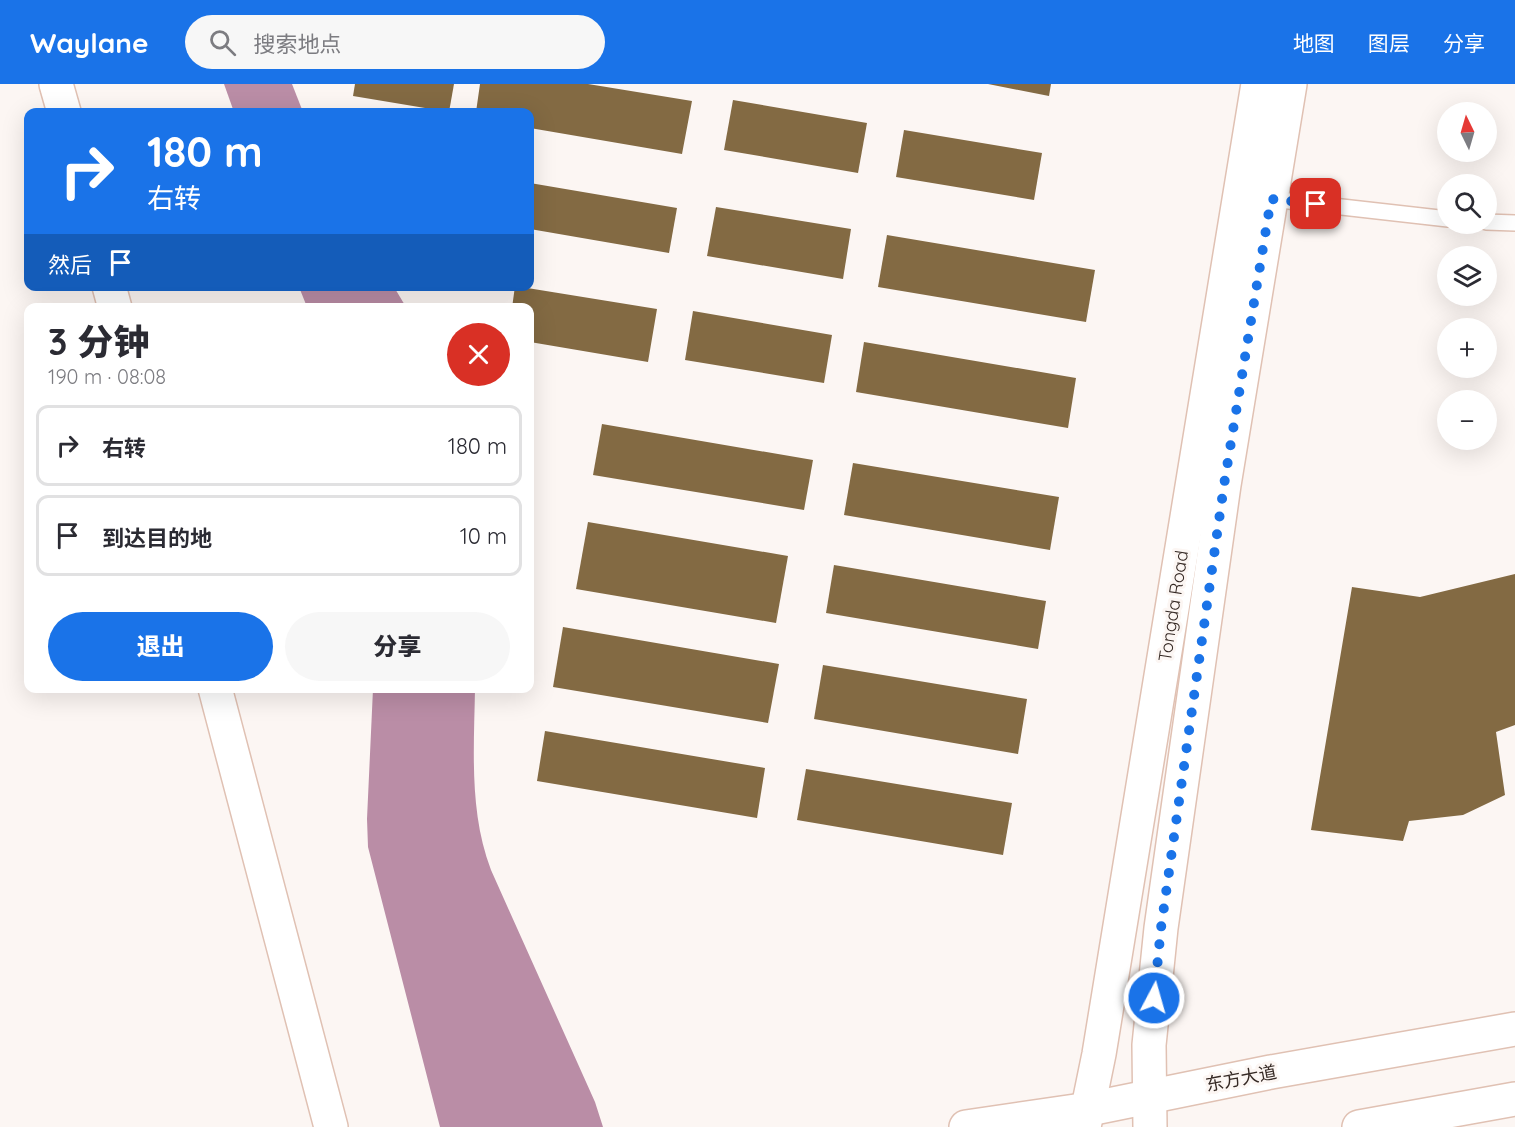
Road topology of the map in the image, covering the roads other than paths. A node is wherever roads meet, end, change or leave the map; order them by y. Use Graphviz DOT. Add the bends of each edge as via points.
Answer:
graph roads {
  1 [pos="56,84"];
  2 [pos="1258,84"];
  3 [pos="1290,84"];
  4 [pos="63,108"];
  5 [pos="1271,199"];
  6 [pos="1437,218"];
  7 [pos="1497,222"];
  8 [pos="1515,223"];
  9 [pos="216,693"];
  10 [pos="1515,1029"];
  11 [pos="1515,1099"];
  12 [pos="1151,1112"];
  13 [pos="1086,1118"];
  14 [pos="331,1127"];
  15 [pos="966,1127"];
  16 [pos="1359,1127"];
  1 -- 4 [label="main road"];
  2 -- 13 [label="main road, Tongda Road" via="1100,1054"];
  3 -- 5 [label="main road, Tongda Road"];
  5 -- 6 [label="lane"];
  5 -- 12 [label="main road, Tongda Road" via="1224,485 1161,928 1149,1045"];
  7 -- 8 [label="lane"];
  9 -- 14 [label="main road"];
  10 -- 12 [label="main road, 东方大道" via="1271,1072"];
  11 -- 16 [label="main road"];
  12 -- 13 [label="main road, 东方大道"];
  13 -- 15 [label="main road, 东方大道"];
}
